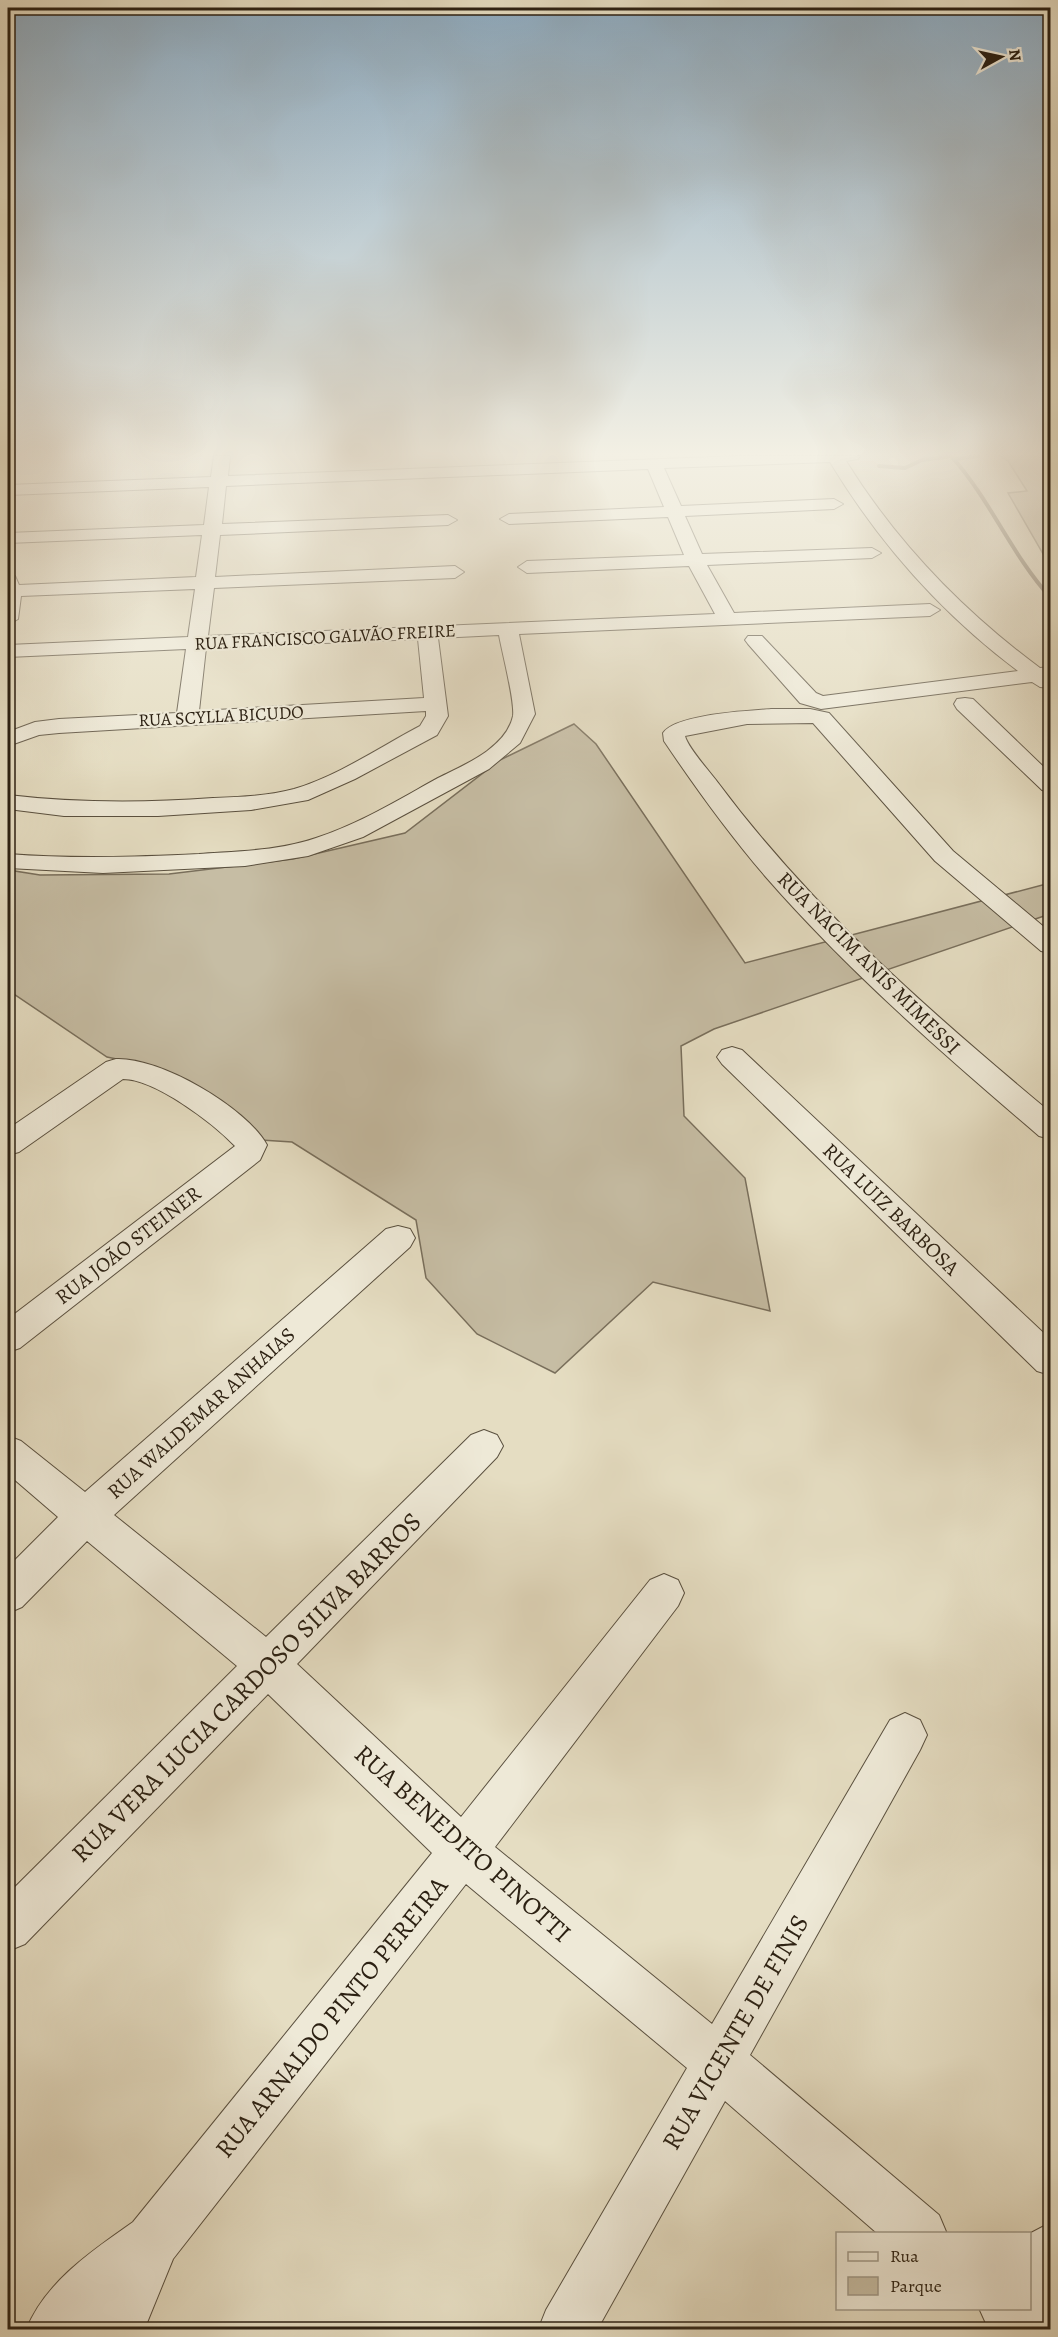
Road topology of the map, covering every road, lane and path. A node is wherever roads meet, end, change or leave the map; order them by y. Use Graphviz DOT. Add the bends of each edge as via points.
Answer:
graph roads {
  1 [pos="208,565"];
  2 [pos="593,565"];
  3 [pos="698,565"];
  4 [pos="914,565"];
  5 [pos="937,565"];
  6 [pos="527,567"];
  7 [pos="455,572"];
  8 [pos="206,582"];
  9 [pos="10,585"];
  10 [pos="8,619"];
  11 [pos="729,621"];
  12 [pos="940,621"];
  13 [pos="1002,627"];
  14 [pos="508,628"];
  15 [pos="980,630"];
  16 [pos="427,633"];
  17 [pos="755,640"];
  18 [pos="199,643"];
  19 [pos="8,651"];
  20 [pos="783,670"];
  21 [pos="1047,676"];
  22 [pos="436,704"];
  23 [pos="965,704"];
  24 [pos="187,718"];
  25 [pos="8,739"];
  26 [pos="1050,784"];
  27 [pos="8,802"];
  28 [pos="8,861"];
  29 [pos="1050,945"];
  30 [pos="732,1057"];
  31 [pos="1050,1128"];
  32 [pos="8,1144"];
  33 [pos="398,1238"];
  34 [pos="1038,1330"];
  35 [pos="8,1338"];
  36 [pos="1050,1361"];
  37 [pos="484,1446"];
  38 [pos="8,1452"];
  39 [pos="85,1516"];
  40 [pos="664,1593"];
  41 [pos="8,1594"];
  42 [pos="268,1665"];
  43 [pos="905,1735"];
  44 [pos="464,1851"];
  45 [pos="8,1927"];
  46 [pos="719,2062"];
  47 [pos="918,2232"];
  48 [pos="152,2241"];
  49 [pos="1050,2250"];
  50 [pos="1031,2295"];
  51 [pos="54,2330"];
  52 [pos="110,2330"];
  53 [pos="566,2330"];
  1 -- 8 [label="street"];
  2 -- 6 [label="street"];
  3 -- 11 [label="street"];
  4 -- 15 [label="street"];
  5 -- 13 [label="street"];
  7 -- 8 [label="street"];
  8 -- 9 [label="street"];
  8 -- 18 [label="street"];
  9 -- 10 [label="street"];
  11 -- 12 [label="street, RUA FRANCISCO GALVÃO FREIRE"];
  11 -- 14 [label="street, RUA FRANCISCO GALVÃO FREIRE"];
  12 -- 15 [label="street"];
  12 -- 20 [label="street" via="784,638 778,648 791,663"];
  13 -- 15 [label="street"];
  13 -- 21 [label="street"];
  14 -- 16 [label="street, RUA FRANCISCO GALVÃO FREIRE"];
  14 -- 28 [label="street" via="524,714 510,742 466,772 351,834 288,853 253,858 58,866"];
  15 -- 21 [label="street"];
  16 -- 18 [label="street, RUA FRANCISCO GALVÃO FREIRE"];
  16 -- 22 [label="street"];
  17 -- 20 [label="street"];
  18 -- 19 [label="street, RUA FRANCISCO GALVÃO FREIRE"];
  18 -- 24 [label="street"];
  20 -- 21 [label="street" via="808,698 821,704"];
  22 -- 24 [label="street, RUA SCYLLA BICUDO"];
  22 -- 27 [label="street" via="437,716 429,730 300,795 251,803 158,809 64,809"];
  23 -- 26 [label="street"];
  24 -- 25 [label="street, RUA SCYLLA BICUDO" via="59,726 35,729"];
  29 -- 31 [label="street, RUA NACIM ANIS MIMESSI" via="944,856 816,715 688,727 674,733 675,741 785,883 969,1061"];
  30 -- 34 [label="street, RUA LUIZ BARBOSA"];
  32 -- 35 [label="street, RUA JOÃO STEINER" via="116,1069 129,1068 150,1074 242,1131 252,1145 249,1152"];
  33 -- 39 [label="street, RUA WALDEMAR ANHAIAS"];
  34 -- 36 [label="street, RUA LUIZ BARBOSA"];
  37 -- 42 [label="street, RUA VERA LUCIA CARDOSO SILVA BARROS"];
  38 -- 39 [label="street, RUA BENEDITO PINOTTI"];
  39 -- 41 [label="street, RUA WALDEMAR ANHAIAS"];
  39 -- 42 [label="street, RUA BENEDITO PINOTTI"];
  40 -- 44 [label="street, RUA ARNALDO PINTO PEREIRA"];
  42 -- 44 [label="street, RUA BENEDITO PINOTTI"];
  42 -- 45 [label="street, RUA VERA LUCIA CARDOSO SILVA BARROS"];
  43 -- 46 [label="street, RUA VICENTE DE FINIS"];
  44 -- 46 [label="street, RUA BENEDITO PINOTTI"];
  44 -- 48 [label="street, RUA ARNALDO PINTO PEREIRA"];
  46 -- 47 [label="street, RUA BENEDITO PINOTTI"];
  46 -- 53 [label="street, RUA VICENTE DE FINIS"];
  48 -- 51 [label="street, RUA ARNALDO PINTO PEREIRA" via="95,2283"];
  48 -- 52 [label="street, RUA ARNALDO PINTO PEREIRA" via="122,2314"];
  49 -- 50 [label="street"];
}
